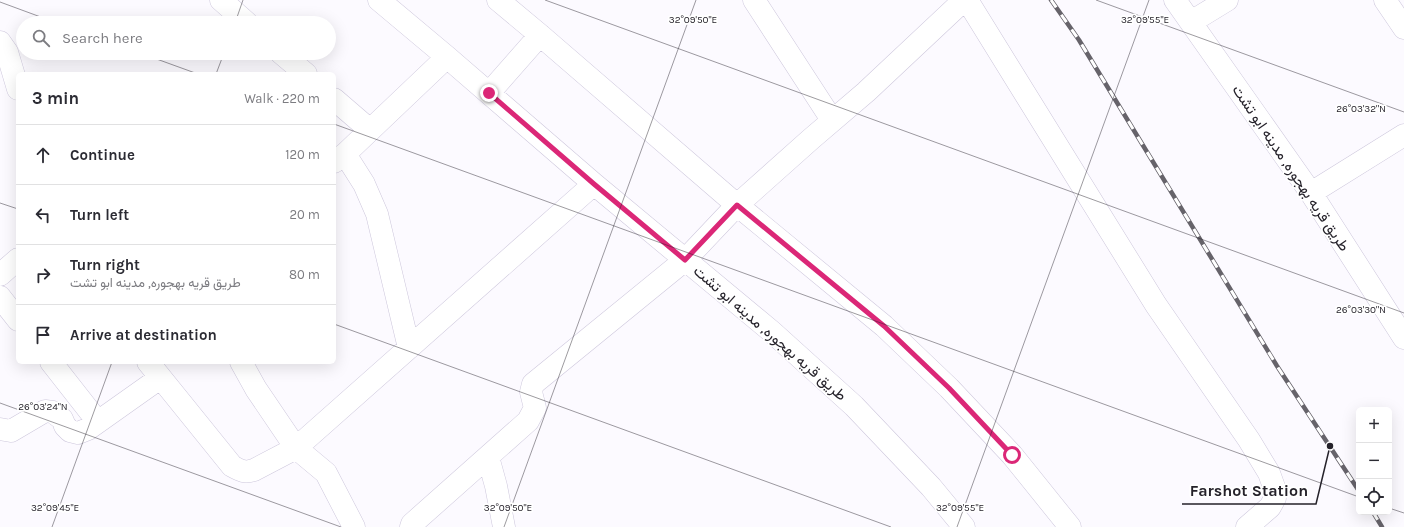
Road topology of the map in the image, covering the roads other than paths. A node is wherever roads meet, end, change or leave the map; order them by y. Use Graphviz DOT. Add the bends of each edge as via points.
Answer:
graph roads {
  1 [pos="220,0"];
  2 [pos="379,0"];
  3 [pos="498,0"];
  4 [pos="754,0"];
  5 [pos="965,0"];
  6 [pos="1175,0"];
  7 [pos="1227,0"];
  8 [pos="1385,0"];
  9 [pos="239,16"];
  10 [pos="1191,22"];
  11 [pos="1404,28"];
  12 [pos="540,35"];
  13 [pos="0,42"];
  14 [pos="447,57"];
  15 [pos="290,60"];
  16 [pos="304,72"];
  17 [pos="16,82"];
  18 [pos="489,93"];
  19 [pos="336,101"];
  20 [pos="832,120"];
  21 [pos="370,130"];
  22 [pos="1404,135"];
  23 [pos="340,158"];
  24 [pos="594,184"];
  25 [pos="1310,193"];
  26 [pos="737,205"];
  27 [pos="685,260"];
  28 [pos="16,261"];
  29 [pos="0,275"];
  30 [pos="0,297"];
  31 [pos="16,317"];
  32 [pos="1404,338"];
  33 [pos="409,348"];
  34 [pos="53,364"];
  35 [pos="242,364"];
  36 [pos="154,370"];
  37 [pos="98,422"];
  38 [pos="0,429"];
  39 [pos="296,448"];
  40 [pos="488,457"];
  41 [pos="354,527"];
  42 [pos="410,527"];
  43 [pos="504,527"];
  44 [pos="964,527"];
  45 [pos="1070,527"];
  46 [pos="1247,527"];
  1 -- 9 [label="street"];
  2 -- 14 [label="street, طريق قريه بهجوره, مدينه ابو تشت"];
  3 -- 12 [label="street"];
  4 -- 20 [label="street"];
  5 -- 20 [label="street"];
  5 -- 46 [label="street" via="1156,304 1269,473 1275,498"];
  6 -- 10 [label="street, طريق قريه بهجوره, مدينه ابو تشت"];
  7 -- 10 [label="street"];
  8 -- 11 [label="street"];
  10 -- 25 [label="street, طريق قريه بهجوره, مدينه ابو تشت"];
  12 -- 18 [label="street"];
  12 -- 26 [label="street"];
  13 -- 17 [label="street" via="7,52"];
  14 -- 18 [label="street, طريق قريه بهجوره, مدينه ابو تشت"];
  14 -- 21 [label="street"];
  15 -- 16 [label="street"];
  18 -- 24 [label="street, طريق قريه بهجوره, مدينه ابو تشت"];
  19 -- 21 [label="street"];
  20 -- 26 [label="street"];
  21 -- 23 [label="street"];
  22 -- 25 [label="street"];
  23 -- 33 [label="street" via="364,184 377,214"];
  24 -- 27 [label="street, طريق قريه بهجوره, مدينه ابو تشت"];
  24 -- 33 [label="street"];
  25 -- 32 [label="street, طريق قريه بهجوره, مدينه ابو تشت"];
  26 -- 27 [label="street"];
  26 -- 45 [label="street" via="884,326 949,388 1012,455"];
  27 -- 40 [label="street" via="533,384 531,392 535,408 528,421"];
  27 -- 44 [label="street, طريق قريه بهجوره, مدينه ابو تشت" via="771,331 854,406 931,487"];
  28 -- 29 [label="street"];
  30 -- 31 [label="street"];
  33 -- 39 [label="street"];
  34 -- 37 [label="street"];
  35 -- 39 [label="street"];
  36 -- 37 [label="street"];
  36 -- 39 [label="street" via="222,455 241,472 254,470"];
  37 -- 38 [label="street" via="78,434 65,426 62,418 53,412 45,411 11,430"];
  39 -- 41 [label="street" via="326,473"];
  40 -- 42 [label="street"];
  40 -- 43 [label="street"];
}
